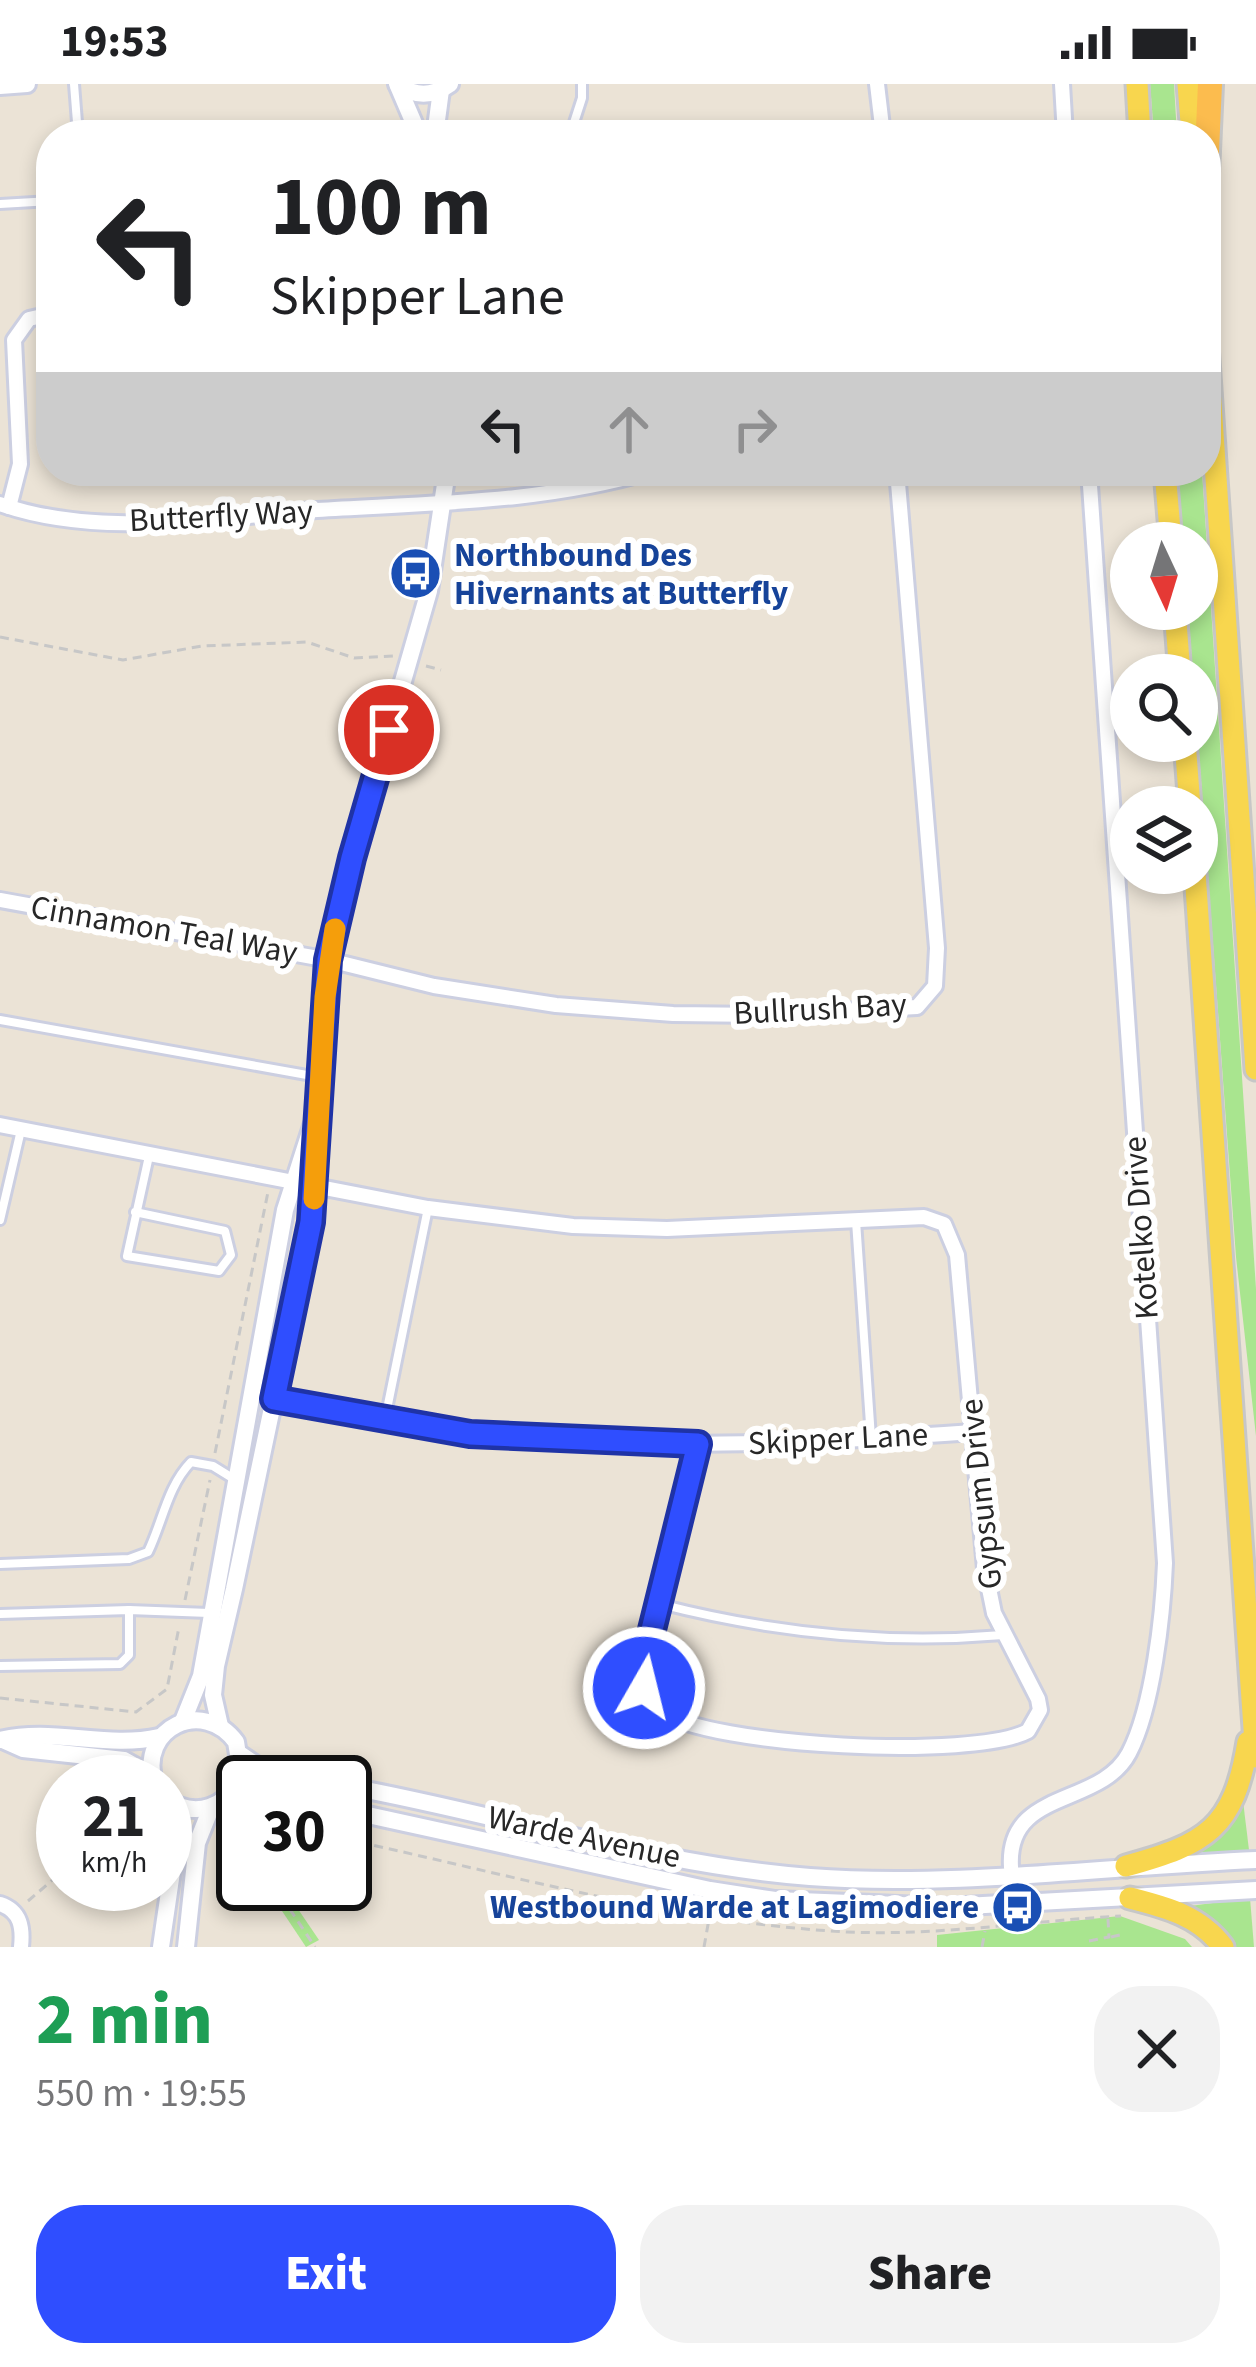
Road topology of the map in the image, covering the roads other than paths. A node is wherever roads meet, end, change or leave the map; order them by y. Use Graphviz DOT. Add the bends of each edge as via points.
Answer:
graph roads {
  1 [pos="27,84"];
  2 [pos="74,84"];
  3 [pos="582,84"];
  4 [pos="877,84"];
  5 [pos="1062,84"];
  6 [pos="1137,84"];
  7 [pos="1188,84"];
  8 [pos="1210,84"];
  9 [pos="397,85"];
  10 [pos="0,86"];
  11 [pos="446,87"];
  12 [pos="77,120"];
  13 [pos="412,120"];
  14 [pos="438,120"];
  15 [pos="573,120"];
  16 [pos="881,120"];
  17 [pos="1064,120"];
  18 [pos="1140,120"];
  19 [pos="1191,120"];
  20 [pos="1208,120"];
  21 [pos="36,202"];
  22 [pos="0,204"];
  23 [pos="36,317"];
  24 [pos="445,486"];
  25 [pos="579,486"];
  26 [pos="898,486"];
  27 [pos="1090,486"];
  28 [pos="1166,486"];
  29 [pos="1217,486"];
  30 [pos="443,502"];
  31 [pos="4,506"];
  32 [pos="1169,522"];
  33 [pos="1196,894"];
  34 [pos="0,900"];
  35 [pos="328,960"];
  36 [pos="0,1020"];
  37 [pos="1256,1070"];
  38 [pos="320,1077"];
  39 [pos="317,1112"];
  40 [pos="0,1125"];
  41 [pos="21,1129"];
  42 [pos="149,1154"];
  43 [pos="292,1182"];
  44 [pos="315,1186"];
  45 [pos="4,1193"];
  46 [pos="428,1208"];
  47 [pos="135,1212"];
  48 [pos="0,1220"];
  49 [pos="856,1221"];
  50 [pos="274,1399"];
  51 [pos="385,1420"];
  52 [pos="973,1432"];
  53 [pos="871,1439"];
  54 [pos="698,1444"];
  55 [pos="235,1480"];
  56 [pos="0,1564"];
  57 [pos="658,1604"];
  58 [pos="129,1610"];
  59 [pos="211,1613"];
  60 [pos="0,1615"];
  61 [pos="1004,1635"];
  62 [pos="0,1666"];
  63 [pos="1253,1712"];
  64 [pos="182,1721"];
  65 [pos="220,1726"];
  66 [pos="159,1737"];
  67 [pos="2,1740"];
  68 [pos="240,1754"];
  69 [pos="78,1755"];
  70 [pos="153,1755"];
  71 [pos="1256,1757"];
  72 [pos="372,1792"];
  73 [pos="216,1805"];
  74 [pos="192,1808"];
  75 [pos="211,1808"];
  76 [pos="372,1816"];
  77 [pos="1256,1860"];
  78 [pos="1126,1866"];
  79 [pos="1011,1873"];
  80 [pos="1256,1890"];
  81 [pos="1040,1903"];
  82 [pos="0,1904"];
  83 [pos="1134,1909"];
  84 [pos="166,1911"];
  85 [pos="21,1947"];
  86 [pos="160,1947"];
  87 [pos="186,1947"];
  88 [pos="1223,1947"];
  1 -- 10 [label="street"];
  2 -- 12 [label="lane"];
  3 -- 15 [label="lane"];
  4 -- 16 [label="street"];
  5 -- 17 [label="street"];
  6 -- 18 [label="main road"];
  7 -- 19 [label="main road"];
  8 -- 20 [label="highway"];
  9 -- 11 [label="street" via="419,94"];
  9 -- 13 [label="street"];
  11 -- 14 [label="street"];
  21 -- 22 [label="lane"];
  23 -- 31 [label="street" via="14,340 20,464"];
  24 -- 30 [label="street"];
  25 -- 30 [label="street"];
  26 -- 35 [label="street, Bullrush Bay" via="937,948 928,998 903,1010 673,1014 556,1005"];
  27 -- 79 [label="street, Kotelko Drive" via="1164,1607 1129,1754 1115,1773 1039,1809 1016,1832"];
  28 -- 32 [label="main road"];
  29 -- 37 [label="main road"];
  30 -- 31 [label="street, Butterfly Way" via="130,522"];
  30 -- 35 [label="street" via="429,591"];
  33 -- 63 [label="main road"];
  34 -- 35 [label="street, Cinnamon Teal Way"];
  35 -- 38 [label="street"];
  36 -- 38 [label="lane"];
  38 -- 39 [label="street"];
  39 -- 43 [label="street"];
  39 -- 44 [label="street"];
  40 -- 41 [label="street"];
  41 -- 42 [label="street"];
  41 -- 45 [label="lane"];
  42 -- 43 [label="street"];
  42 -- 47 [label="lane"];
  43 -- 44 [label="street"];
  43 -- 55 [label="street"];
  44 -- 46 [label="street, Gypsum Drive"];
  44 -- 50 [label="street"];
  45 -- 48 [label="lane"];
  46 -- 49 [label="street, Gypsum Drive" via="667,1229"];
  46 -- 51 [label="lane"];
  47 -- 47 [label="lane" via="127,1256 219,1271 231,1256 225,1231"];
  49 -- 52 [label="street, Gypsum Drive" via="924,1217 950,1233"];
  49 -- 53 [label="lane"];
  50 -- 51 [label="street, Skipper Lane"];
  50 -- 65 [label="street" via="216,1666"];
  51 -- 54 [label="street, Skipper Lane" via="470,1434"];
  52 -- 53 [label="street, Skipper Lane"];
  52 -- 61 [label="street, Gypsum Drive" via="985,1569"];
  53 -- 54 [label="street, Skipper Lane"];
  54 -- 57 [label="street, Gypsum Drive"];
  55 -- 56 [label="lane" via="191,1462 173,1481 148,1552 129,1559"];
  55 -- 59 [label="street"];
  57 -- 61 [label="lane" via="813,1634"];
  57 -- 61 [label="street, Gypsum Drive" via="642,1670 657,1709 689,1723 829,1744 991,1742 1028,1731 1038,1699"];
  58 -- 59 [label="lane"];
  58 -- 60 [label="lane"];
  58 -- 62 [label="lane" via="129,1655 120,1664"];
  59 -- 64 [label="street" via="201,1676"];
  63 -- 71 [label="main road"];
  63 -- 78 [label="main road" via="1238,1792 1224,1814 1186,1850"];
  64 -- 65 [label="street"];
  64 -- 66 [label="street"];
  65 -- 68 [label="street"];
  66 -- 67 [label="street" via="22,1733"];
  66 -- 70 [label="street"];
  67 -- 69 [label="street"];
  72 -- 79 [label="street, Warde Avenue" via="756,1871 864,1880"];
  73 -- 75 [label="street"];
  74 -- 75 [label="street"];
  75 -- 87 [label="street" via="197,1843"];
  76 -- 81 [label="street, Warde Avenue" via="775,1900 893,1908"];
  77 -- 78 [label="street, Warde Avenue"];
  78 -- 79 [label="street, Warde Avenue"];
  79 -- 81 [label="street" via="1018,1889"];
  80 -- 83 [label="street, Warde Avenue"];
  81 -- 83 [label="street, Warde Avenue"];
  82 -- 85 [label="street" via="22,1926"];
  83 -- 88 [label="main road" via="1166,1907 1203,1924"];
  84 -- 86 [label="street"];
}
